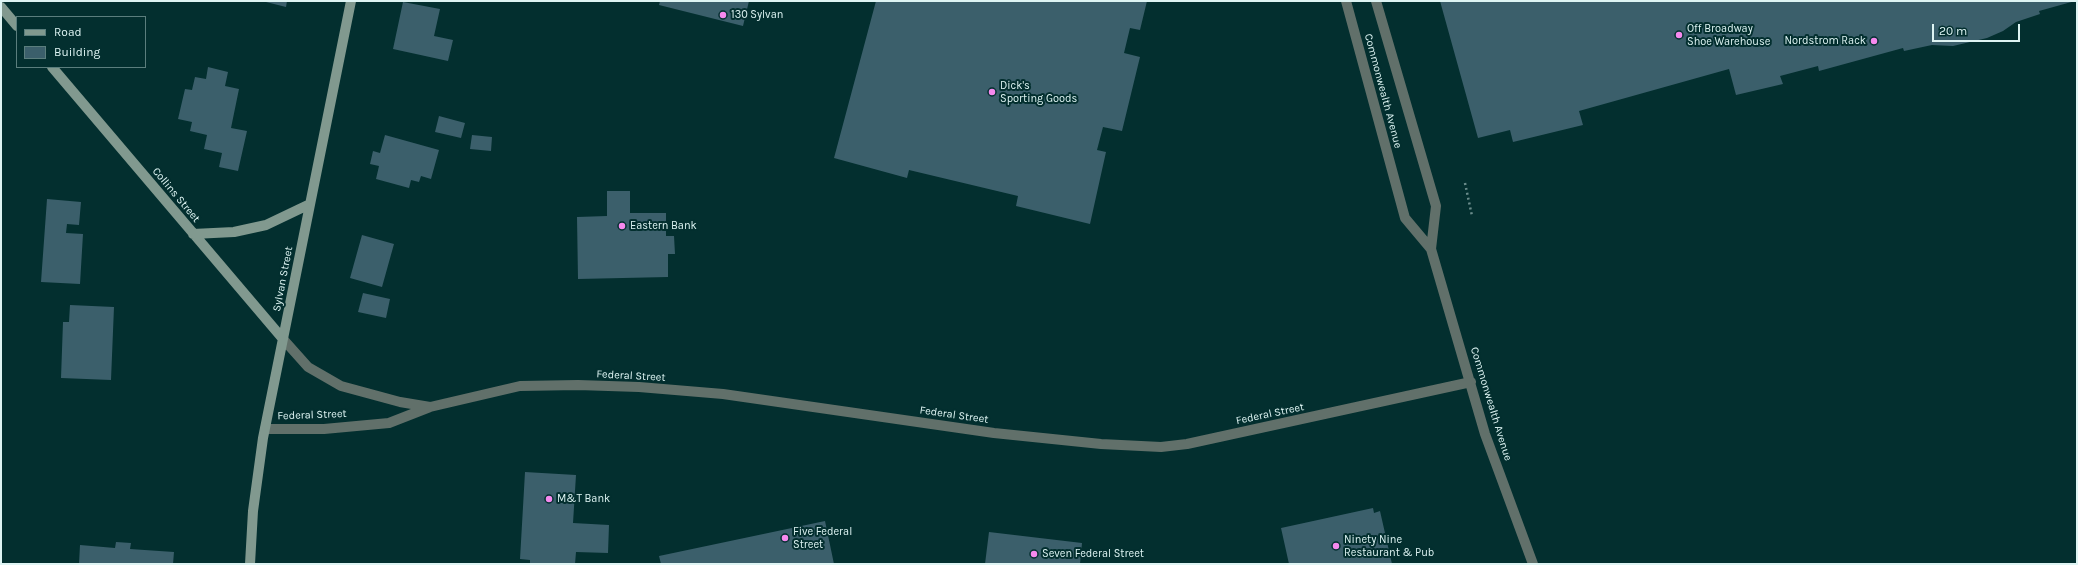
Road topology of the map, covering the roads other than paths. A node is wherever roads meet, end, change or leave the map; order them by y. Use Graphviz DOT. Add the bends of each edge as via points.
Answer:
graph roads {
  1 [pos="351,1"];
  2 [pos="1346,1"];
  3 [pos="1376,1"];
  4 [pos="1,7"];
  5 [pos="16,25"];
  6 [pos="53,68"];
  7 [pos="310,204"];
  8 [pos="193,234"];
  9 [pos="1431,249"];
  10 [pos="283,339"];
  11 [pos="1471,382"];
  12 [pos="430,407"];
  13 [pos="265,429"];
  14 [pos="250,564"];
  15 [pos="1533,564"];
  1 -- 7 [label="main road, Sylvan Street"];
  2 -- 9 [label="street, Commonwealth Avenue" via="1405,218"];
  3 -- 9 [label="street, Commonwealth Avenue" via="1436,206"];
  4 -- 5 [label="main road"];
  6 -- 8 [label="main road, Collins Street"];
  7 -- 8 [label="main road" via="266,225 234,232"];
  7 -- 10 [label="main road, Sylvan Street"];
  8 -- 10 [label="main road, Collins Street"];
  9 -- 11 [label="street, Commonwealth Avenue"];
  10 -- 12 [label="street, Federal Street" via="308,367 340,386"];
  10 -- 13 [label="main road, Sylvan Street"];
  11 -- 12 [label="street, Federal Street" via="1187,444 1161,447 1101,444 994,433 724,394 639,387 520,386"];
  11 -- 15 [label="street, Commonwealth Avenue" via="1486,434"];
  12 -- 13 [label="street, Federal Street" via="389,423 324,429"];
  13 -- 14 [label="main road, Sylvan Street" via="253,511"];
}
